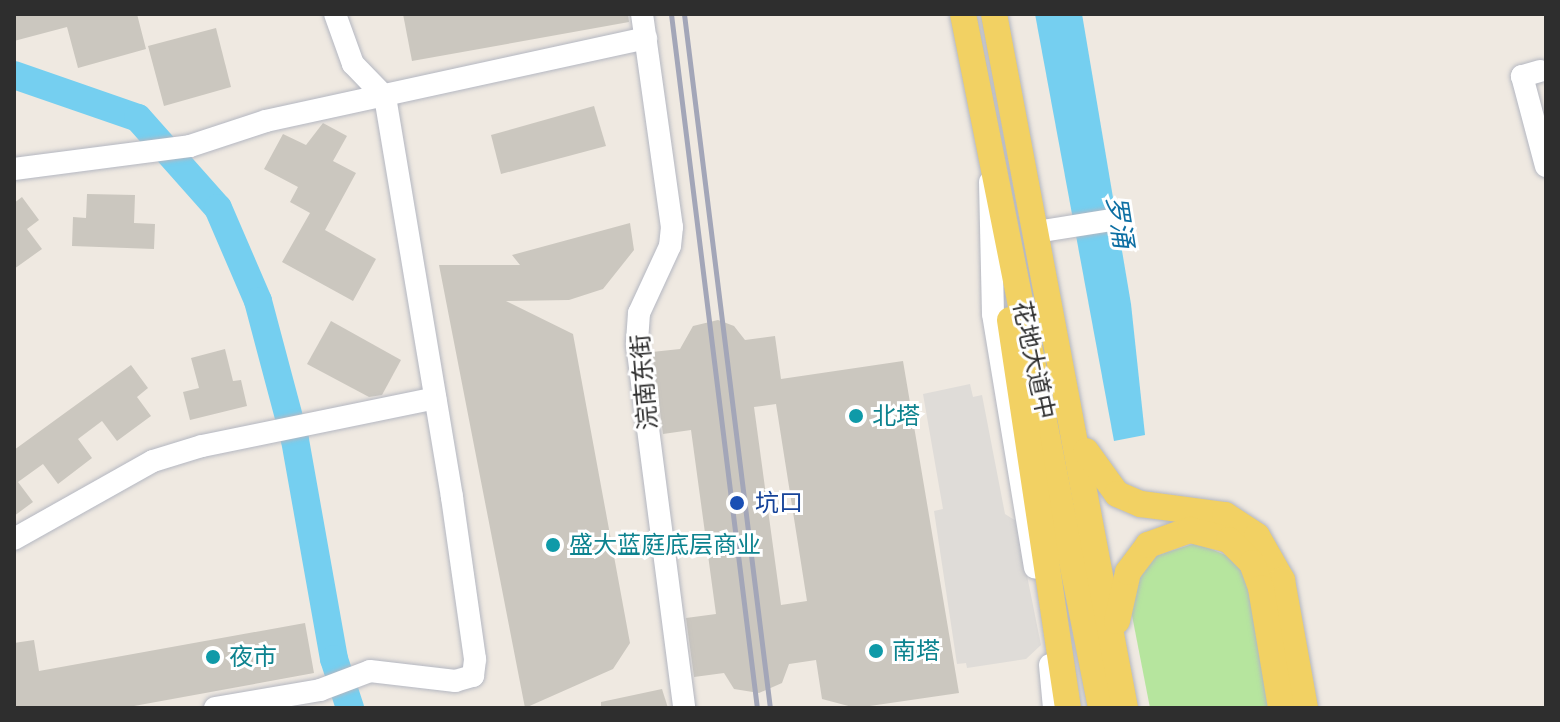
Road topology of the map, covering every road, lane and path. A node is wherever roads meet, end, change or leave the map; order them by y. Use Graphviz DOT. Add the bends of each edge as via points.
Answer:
graph roads {
  1 [pos="335,14"];
  2 [pos="642,14"];
  3 [pos="963,14"];
  4 [pos="994,14"];
  5 [pos="646,38"];
  6 [pos="1540,71"];
  7 [pos="385,97"];
  8 [pos="982,116"];
  9 [pos="1546,166"];
  10 [pos="14,169"];
  11 [pos="990,174"];
  12 [pos="1117,219"];
  13 [pos="1036,232"];
  14 [pos="435,398"];
  15 [pos="1075,427"];
  16 [pos="1172,520"];
  17 [pos="14,539"];
  18 [pos="1115,657"];
  19 [pos="1289,706"];
  20 [pos="215,708"];
  21 [pos="684,708"];
  22 [pos="1054,708"];
  23 [pos="1068,708"];
  24 [pos="1101,708"];
  25 [pos="1125,708"];
  1 -- 7 [label="street" via="353,64"];
  2 -- 5 [label="street, 浣南东街"];
  3 -- 8 [label="main road, 花地大道中"];
  4 -- 13 [label="main road, 花地大道中"];
  5 -- 7 [label="street"];
  5 -- 21 [label="street, 浣南东街" via="672,227 670,246 639,313 637,344"];
  6 -- 9 [label="street" via="1522,76"];
  7 -- 10 [label="street" via="266,121 190,146"];
  7 -- 14 [label="street"];
  8 -- 11 [label="main road"];
  8 -- 24 [label="main road, 花地大道中" via="1041,386"];
  11 -- 22 [label="street" via="993,314"];
  11 -- 23 [label="main road"];
  12 -- 13 [label="street"];
  13 -- 15 [label="main road, 花地大道中"];
  14 -- 17 [label="street" via="233,440 134,469"];
  14 -- 20 [label="street" via="473,644 473,676 455,681 370,671 320,690"];
  15 -- 16 [label="main road" via="1093,466 1117,494"];
  15 -- 18 [label="main road, 花地大道中"];
  16 -- 18 [label="main road" via="1128,572"];
  16 -- 19 [label="main road" via="1238,520 1270,553 1285,593"];
  18 -- 25 [label="main road, 花地大道中"];
}
